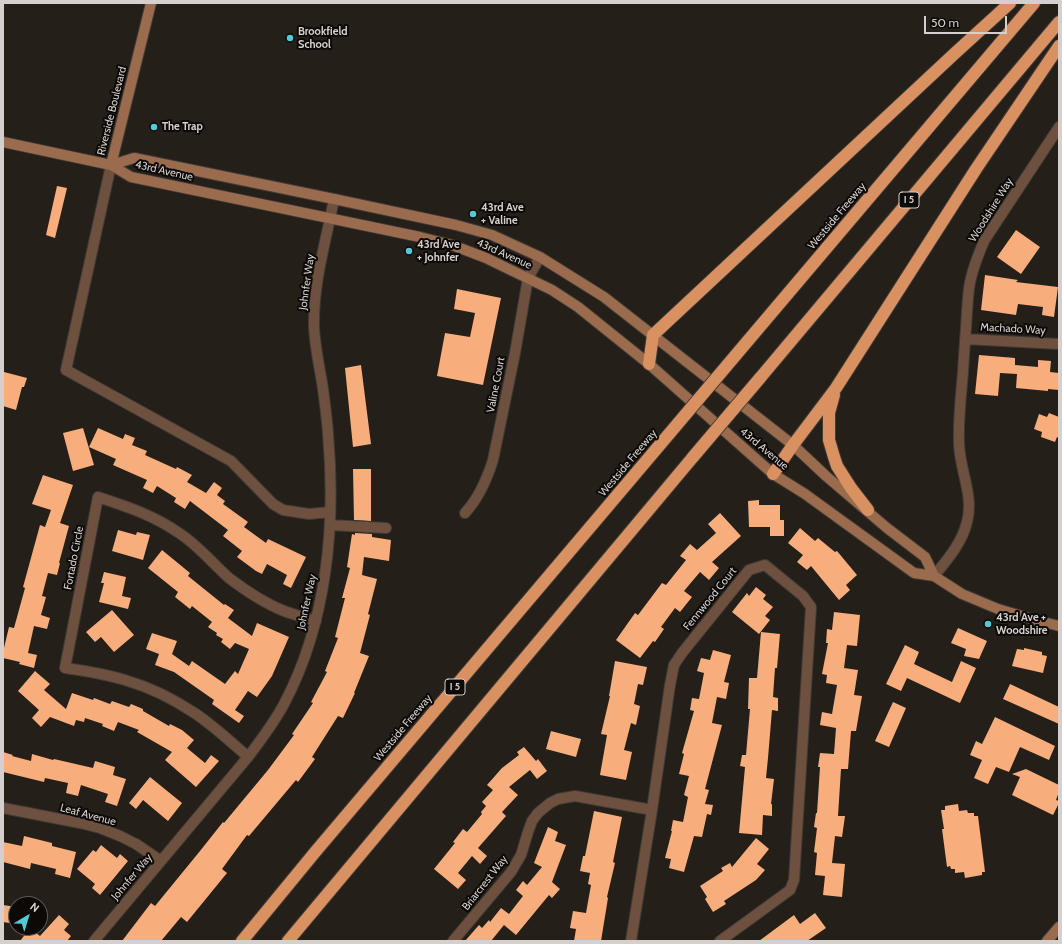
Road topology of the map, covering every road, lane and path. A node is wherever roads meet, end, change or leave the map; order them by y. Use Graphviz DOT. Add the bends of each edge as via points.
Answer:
graph roads {
  1 [pos="151,3"];
  2 [pos="1010,3"];
  3 [pos="1034,3"];
  4 [pos="1059,22"];
  5 [pos="1059,46"];
  6 [pos="1059,127"];
  7 [pos="3,142"];
  8 [pos="111,165"];
  9 [pos="334,199"];
  10 [pos="330,219"];
  11 [pos="540,257"];
  12 [pos="528,278"];
  13 [pos="653,335"];
  14 [pos="965,339"];
  15 [pos="1059,344"];
  16 [pos="649,364"];
  17 [pos="836,388"];
  18 [pos="793,445"];
  19 [pos="773,474"];
  20 [pos="868,510"];
  21 [pos="330,512"];
  22 [pos="465,513"];
  23 [pos="330,525"];
  24 [pos="386,528"];
  25 [pos="934,576"];
  26 [pos="316,621"];
  27 [pos="1059,626"];
  28 [pos="248,757"];
  29 [pos="3,808"];
  30 [pos="652,810"];
  31 [pos="161,861"];
  32 [pos="1059,927"];
  33 [pos="94,941"];
  34 [pos="242,941"];
  35 [pos="288,941"];
  36 [pos="453,941"];
  37 [pos="631,941"];
  38 [pos="720,941"];
  39 [pos="1047,941"];
  1 -- 8 [label="main road, Riverside Boulevard"];
  2 -- 13 [label="highway"];
  3 -- 34 [label="highway, Westside Freeway / I 5, bridge"];
  4 -- 35 [label="highway, I 5, bridge"];
  5 -- 17 [label="highway" via="976,169"];
  6 -- 14 [label="street, Woodshire Way" via="984,241 977,256 970,279"];
  7 -- 8 [label="main road, Riverside Boulevard"];
  8 -- 9 [label="main road, 43rd Avenue" via="134,158"];
  8 -- 10 [label="main road, 43rd Avenue" via="131,177"];
  8 -- 21 [label="street" via="66,370 231,461 273,504 283,510 309,514"];
  9 -- 10 [label="street, Johnfer Way"];
  9 -- 11 [label="main road, 43rd Avenue" via="492,235"];
  10 -- 12 [label="main road, 43rd Avenue" via="452,245"];
  10 -- 21 [label="street, Johnfer Way" via="314,304 314,328 328,434"];
  11 -- 12 [label="street, Valine Court"];
  11 -- 13 [label="main road, 43rd Avenue" via="604,297"];
  12 -- 16 [label="main road, 43rd Avenue" via="578,307"];
  12 -- 22 [label="street, Valine Court" via="493,460 488,476"];
  13 -- 16 [label="highway"];
  13 -- 18 [label="main road, 43rd Avenue"];
  14 -- 15 [label="street, Machado Way"];
  14 -- 25 [label="street" via="959,445 969,496 969,509 967,522 956,547"];
  16 -- 19 [label="main road, 43rd Avenue"];
  17 -- 18 [label="highway"];
  17 -- 20 [label="highway" via="829,413 829,440 837,466"];
  18 -- 19 [label="highway"];
  18 -- 20 [label="main road, 43rd Avenue"];
  19 -- 25 [label="main road, 43rd Avenue" via="805,494 914,573"];
  20 -- 25 [label="main road, 43rd Avenue" via="925,557"];
  21 -- 23 [label="street, Johnfer Way"];
  23 -- 24 [label="street"];
  23 -- 26 [label="street, Johnfer Way" via="326,571"];
  25 -- 27 [label="main road, 43rd Avenue" via="962,594 998,609"];
  26 -- 28 [label="street, Johnfer Way" via="297,678 268,731"];
  26 -- 28 [label="street, Fortado Circle" via="285,611 244,589 198,548 161,522 98,497 65,668 127,680 151,689 197,715"];
  28 -- 31 [label="street, Johnfer Way"];
  29 -- 31 [label="street, Leaf Avenue" via="100,828 136,844"];
  30 -- 36 [label="street, Briarcrest Way" via="575,796 550,803 538,812 532,821 511,872"];
  30 -- 37 [label="street, Fennwood Court"];
  30 -- 38 [label="street, Fennwood Court" via="674,665 749,570 764,566 803,596 811,607 794,880 790,890"];
  31 -- 33 [label="street, Johnfer Way"];
  32 -- 39 [label="main road"];
}
